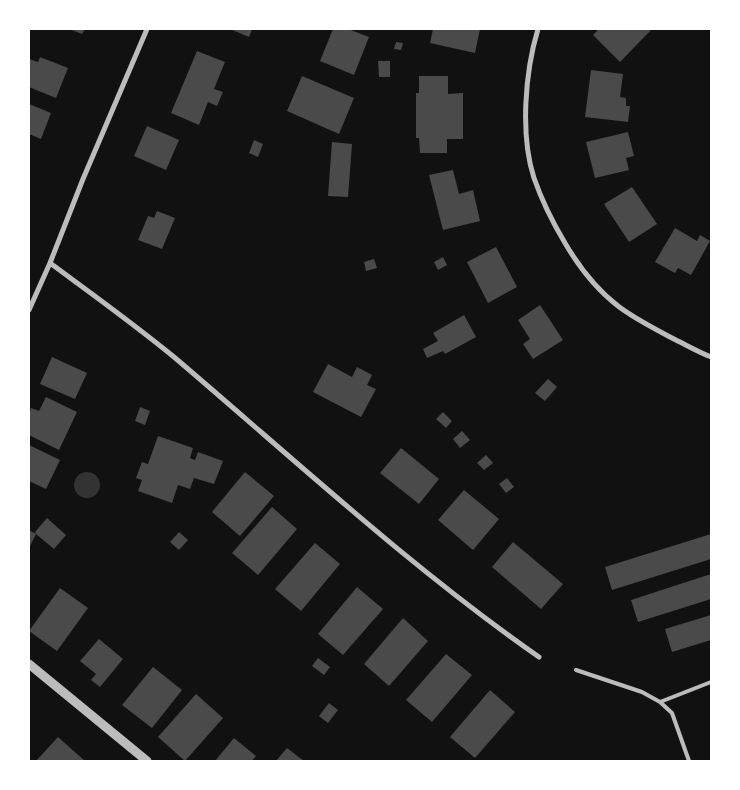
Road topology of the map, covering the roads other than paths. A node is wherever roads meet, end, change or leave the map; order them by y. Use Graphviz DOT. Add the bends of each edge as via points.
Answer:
graph roads {
  1 [pos="147,29"];
  2 [pos="538,29"];
  3 [pos="50,262"];
  4 [pos="29,310"];
  5 [pos="711,357"];
  6 [pos="539,657"];
  7 [pos="29,664"];
  8 [pos="576,670"];
  9 [pos="711,682"];
  10 [pos="660,702"];
  11 [pos="146,761"];
  12 [pos="689,761"];
  1 -- 3 [label="street"];
  2 -- 5 [label="street" via="527,82 526,131 534,177 554,226 582,269 618,306"];
  3 -- 4 [label="street"];
  3 -- 6 [label="street" via="172,356 384,537 492,624"];
  7 -- 11 [label="street"];
  8 -- 10 [label="lane" via="642,692"];
  9 -- 10 [label="lane"];
  10 -- 12 [label="lane" via="672,713"];
}
